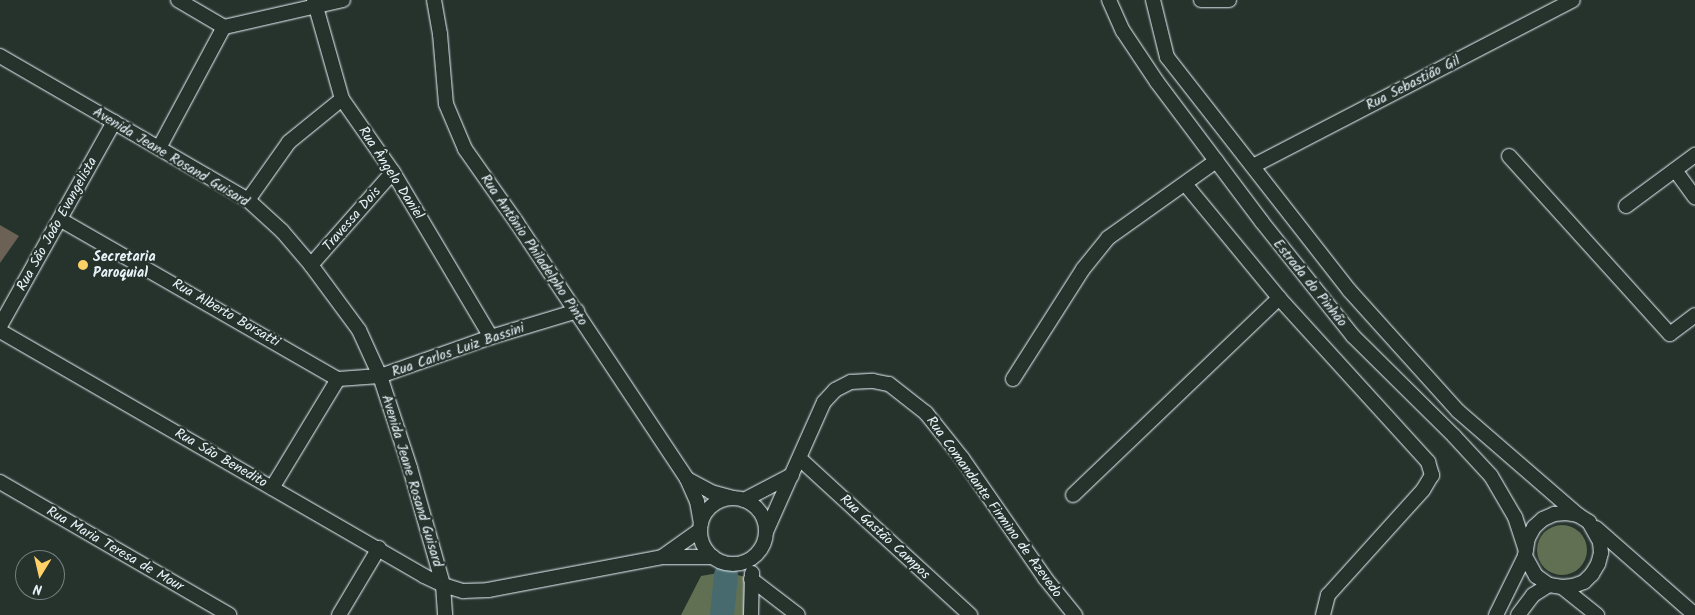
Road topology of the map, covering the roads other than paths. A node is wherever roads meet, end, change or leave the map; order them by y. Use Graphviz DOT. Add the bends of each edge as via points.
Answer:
graph roads {
  1 [pos="178,0"];
  2 [pos="343,0"];
  3 [pos="434,0"];
  4 [pos="1109,0"];
  5 [pos="1152,0"];
  6 [pos="1202,0"];
  7 [pos="1573,0"];
  8 [pos="1228,1"];
  9 [pos="314,4"];
  10 [pos="224,27"];
  11 [pos="0,56"];
  12 [pos="342,99"];
  13 [pos="114,122"];
  14 [pos="160,148"];
  15 [pos="1695,155"];
  16 [pos="1509,156"];
  17 [pos="1216,161"];
  18 [pos="1254,166"];
  19 [pos="1675,170"];
  20 [pos="393,172"];
  21 [pos="1186,184"];
  22 [pos="1695,198"];
  23 [pos="248,200"];
  24 [pos="1626,206"];
  25 [pos="61,220"];
  26 [pos="311,265"];
  27 [pos="1279,298"];
  28 [pos="577,311"];
  29 [pos="1695,315"];
  30 [pos="0,326"];
  31 [pos="0,331"];
  32 [pos="491,337"];
  33 [pos="380,376"];
  34 [pos="338,379"];
  35 [pos="1013,379"];
  36 [pos="800,459"];
  37 [pos="792,474"];
  38 [pos="687,479"];
  39 [pos="0,482"];
  40 [pos="272,488"];
  41 [pos="1073,495"];
  42 [pos="739,499"];
  43 [pos="1583,519"];
  44 [pos="701,527"];
  45 [pos="766,532"];
  46 [pos="379,548"];
  47 [pos="1525,553"];
  48 [pos="754,556"];
  49 [pos="662,557"];
  50 [pos="713,557"];
  51 [pos="751,579"];
  52 [pos="443,585"];
  53 [pos="1556,586"];
  54 [pos="229,615"];
  55 [pos="339,615"];
  56 [pos="445,615"];
  57 [pos="751,615"];
  58 [pos="798,615"];
  59 [pos="970,615"];
  60 [pos="1075,615"];
  61 [pos="1324,615"];
  62 [pos="1496,615"];
  63 [pos="1518,615"];
  64 [pos="1597,615"];
  65 [pos="1695,615"];
  1 -- 10 [label="street"];
  2 -- 9 [label="street"];
  3 -- 28 [label="street, Rua Antônio Philadelpho Pinto" via="446,104 465,149"];
  4 -- 17 [label="street, Estrada do Pinhão" via="1123,31"];
  5 -- 18 [label="street, Estrada do Pinhão" via="1168,57"];
  6 -- 8 [label="street"];
  7 -- 18 [label="street, Rua Sebastião Gil"];
  9 -- 10 [label="street"];
  9 -- 12 [label="street, Rua Ângelo Daniel"];
  10 -- 14 [label="street"];
  11 -- 13 [label="street, Avenida Jeane Rosand Guisard"];
  12 -- 20 [label="street, Rua Ângelo Daniel"];
  12 -- 23 [label="street" via="289,142"];
  13 -- 14 [label="street, Avenida Jeane Rosand Guisard"];
  13 -- 25 [label="street, Rua São João Evangelista"];
  14 -- 23 [label="street, Avenida Jeane Rosand Guisard"];
  15 -- 19 [label="street"];
  16 -- 29 [label="street" via="1670,334"];
  17 -- 21 [label="street"];
  17 -- 47 [label="street, Estrada do Pinhão" via="1352,336 1491,476 1515,517"];
  18 -- 43 [label="street, Estrada do Pinhão" via="1350,290 1458,410"];
  19 -- 22 [label="street"];
  19 -- 24 [label="street"];
  20 -- 26 [label="street, Travessa Dois"];
  20 -- 32 [label="street, Rua Ângelo Daniel"];
  21 -- 27 [label="street"];
  21 -- 35 [label="street" via="1108,238 1083,269"];
  23 -- 26 [label="street, Avenida Jeane Rosand Guisard" via="282,231"];
  25 -- 30 [label="street, Rua São João Evangelista"];
  25 -- 34 [label="street, Rua Alberto Borsatti"];
  26 -- 33 [label="street, Avenida Jeane Rosand Guisard" via="359,330"];
  27 -- 41 [label="street"];
  27 -- 61 [label="street" via="1428,462 1432,474 1423,490 1328,595"];
  28 -- 32 [label="street, Rua Carlos Luiz Bassini"];
  28 -- 38 [label="street, Rua Antônio Philadelpho Pinto"];
  31 -- 40 [label="street, Rua São Benedito"];
  32 -- 33 [label="street, Rua Carlos Luiz Bassini"];
  33 -- 34 [label="street, Rua Carlos Luiz Bassini"];
  33 -- 52 [label="street, Avenida Jeane Rosand Guisard"];
  34 -- 40 [label="street"];
  36 -- 37 [label="street, Rua Comandante Firmino de Azevedo"];
  36 -- 59 [label="street, Rua Gastão Campos"];
  36 -- 60 [label="street, Rua Comandante Firmino de Azevedo" via="824,402 835,390 851,382 873,380 889,384 926,413"];
  37 -- 42 [label="street"];
  37 -- 45 [label="street, Rua Comandante Firmino de Azevedo"];
  38 -- 42 [label="street" via="712,492"];
  38 -- 44 [label="street, Rua Antônio Philadelpho Pinto" via="697,501"];
  39 -- 54 [label="street, Rua Maria Teresa de Mour"];
  40 -- 46 [label="street, Rua São Benedito"];
  42 -- 44 [label="street" via="716,503 709,508"];
  42 -- 45 [label="street" via="760,512"];
  43 -- 47 [label="street" via="1566,513 1543,519 1528,538"];
  43 -- 53 [label="street" via="1600,542 1598,564 1584,582"];
  43 -- 65 [label="street, Estrada do Pinhão"];
  44 -- 49 [label="street"];
  44 -- 50 [label="street" via="702,543"];
  45 -- 48 [label="street" via="761,550"];
  46 -- 52 [label="street, Rua São Benedito"];
  46 -- 55 [label="street"];
  47 -- 53 [label="street" via="1536,576"];
  47 -- 62 [label="street"];
  48 -- 50 [label="street" via="734,564"];
  48 -- 51 [label="street"];
  49 -- 50 [label="street"];
  49 -- 52 [label="street, Rua São Benedito" via="488,590 463,591"];
  51 -- 57 [label="street"];
  51 -- 58 [label="street"];
  52 -- 56 [label="street, Avenida Jeane Rosand Guisard"];
  53 -- 63 [label="street" via="1533,595"];
  53 -- 64 [label="street"];
}
